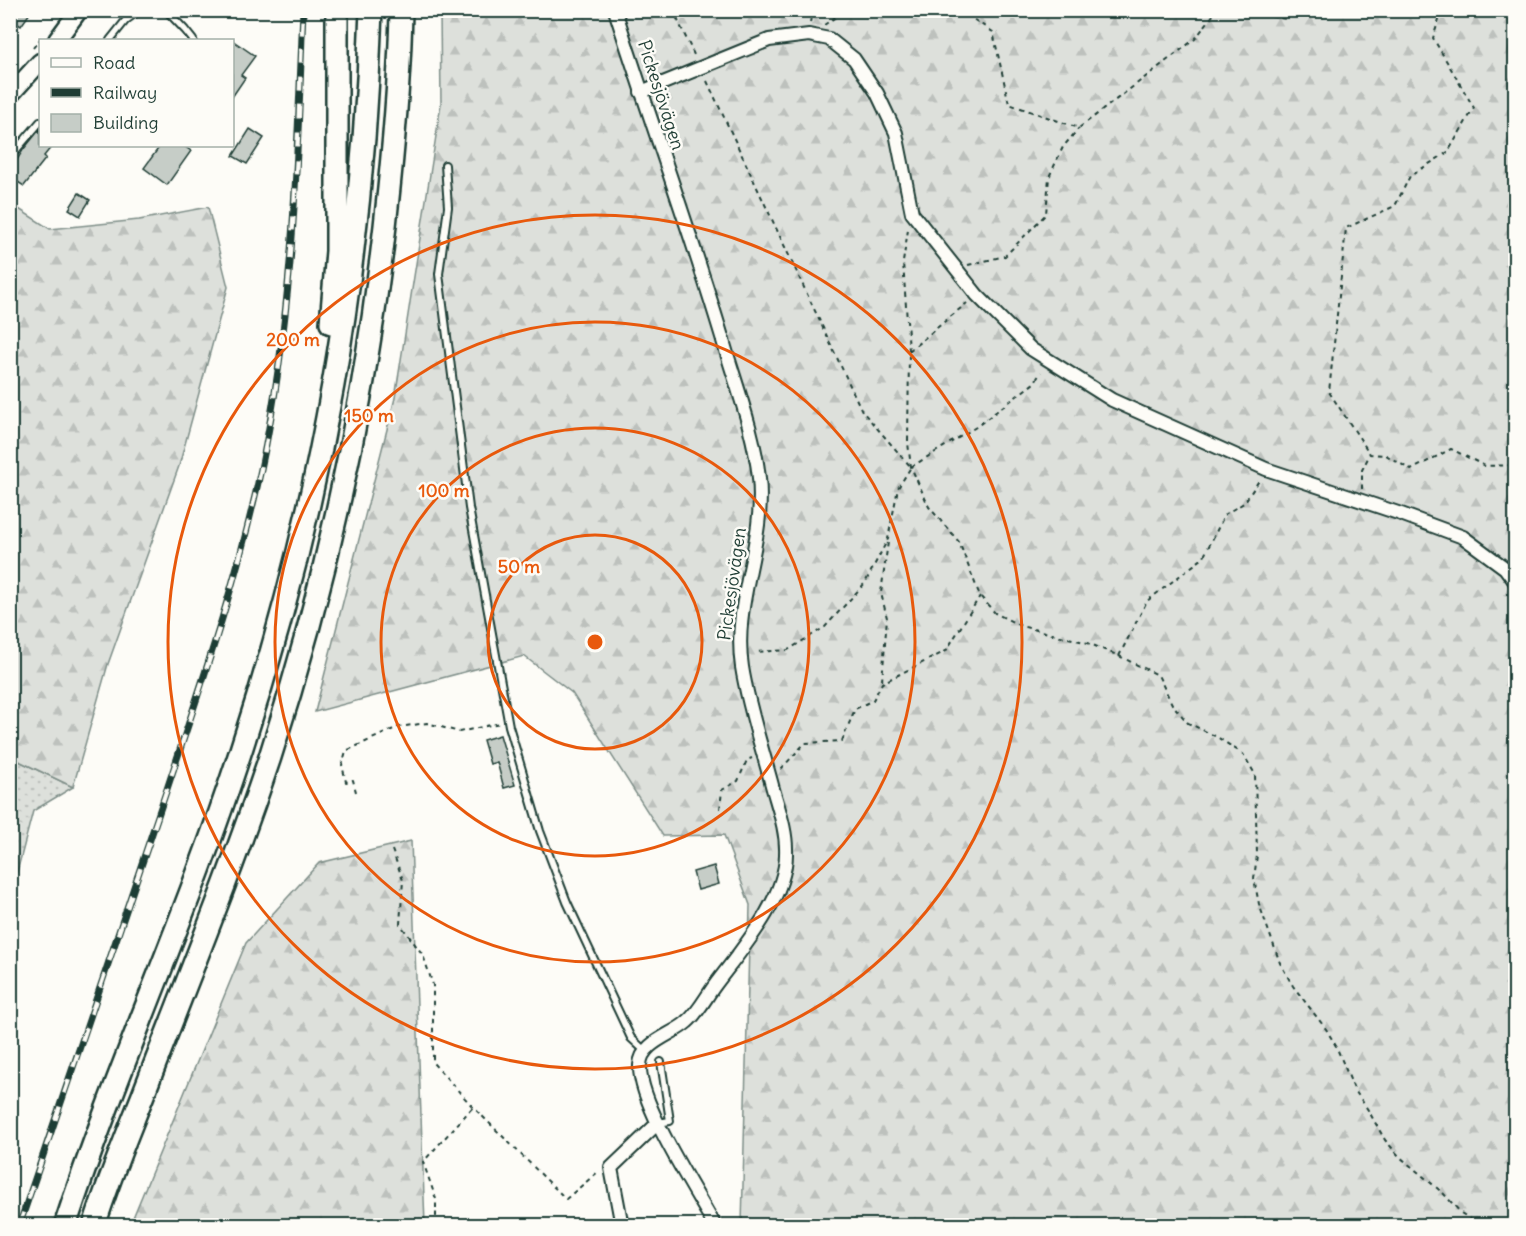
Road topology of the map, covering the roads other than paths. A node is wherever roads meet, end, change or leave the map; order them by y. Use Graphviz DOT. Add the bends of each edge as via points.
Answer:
graph roads {
  1 [pos="79,10"];
  2 [pos="140,10"];
  3 [pos="337,10"];
  4 [pos="371,10"];
  5 [pos="401,10"];
  6 [pos="615,10"];
  7 [pos="167,11"];
  8 [pos="51,37"];
  9 [pos="111,39"];
  10 [pos="192,39"];
  11 [pos="35,56"];
  12 [pos="641,92"];
  13 [pos="10,95"];
  14 [pos="39,123"];
  15 [pos="10,158"];
  16 [pos="445,165"];
  17 [pos="315,479"];
  18 [pos="1515,583"];
  19 [pos="645,1052"];
  20 [pos="661,1062"];
  21 [pos="658,1123"];
  22 [pos="65,1226"];
  23 [pos="94,1226"];
  24 [pos="622,1226"];
  25 [pos="715,1226"];
  1 -- 8 [label="street"];
  2 -- 9 [label="lane"];
  3 -- 17 [label="highway" via="337,251"];
  4 -- 17 [label="highway" via="357,218 346,309"];
  5 -- 23 [label="highway" via="394,135 375,311 355,432 326,556 269,759"];
  6 -- 12 [label="street, Pickesjövägen"];
  7 -- 10 [label="lane"];
  11 -- 13 [label="street"];
  12 -- 18 [label="street" via="769,40 808,35 829,39 854,59 877,93 896,133 912,213 977,295 1031,349 1112,400 1266,469 1463,537 1505,568"];
  12 -- 19 [label="street, Pickesjövägen" via="755,448 759,525 744,603 742,669 786,848 786,865 776,893 739,953 688,1022"];
  14 -- 15 [label="lane"];
  16 -- 19 [label="lane" via="448,207 439,274 469,508 509,726 540,831 567,902 631,1038"];
  17 -- 22 [label="highway" via="290,584 241,753"];
  19 -- 21 [label="street" via="640,1071"];
  20 -- 21 [label="lane" via="670,1121"];
  21 -- 24 [label="street" via="611,1168"];
  21 -- 25 [label="street"];
}
